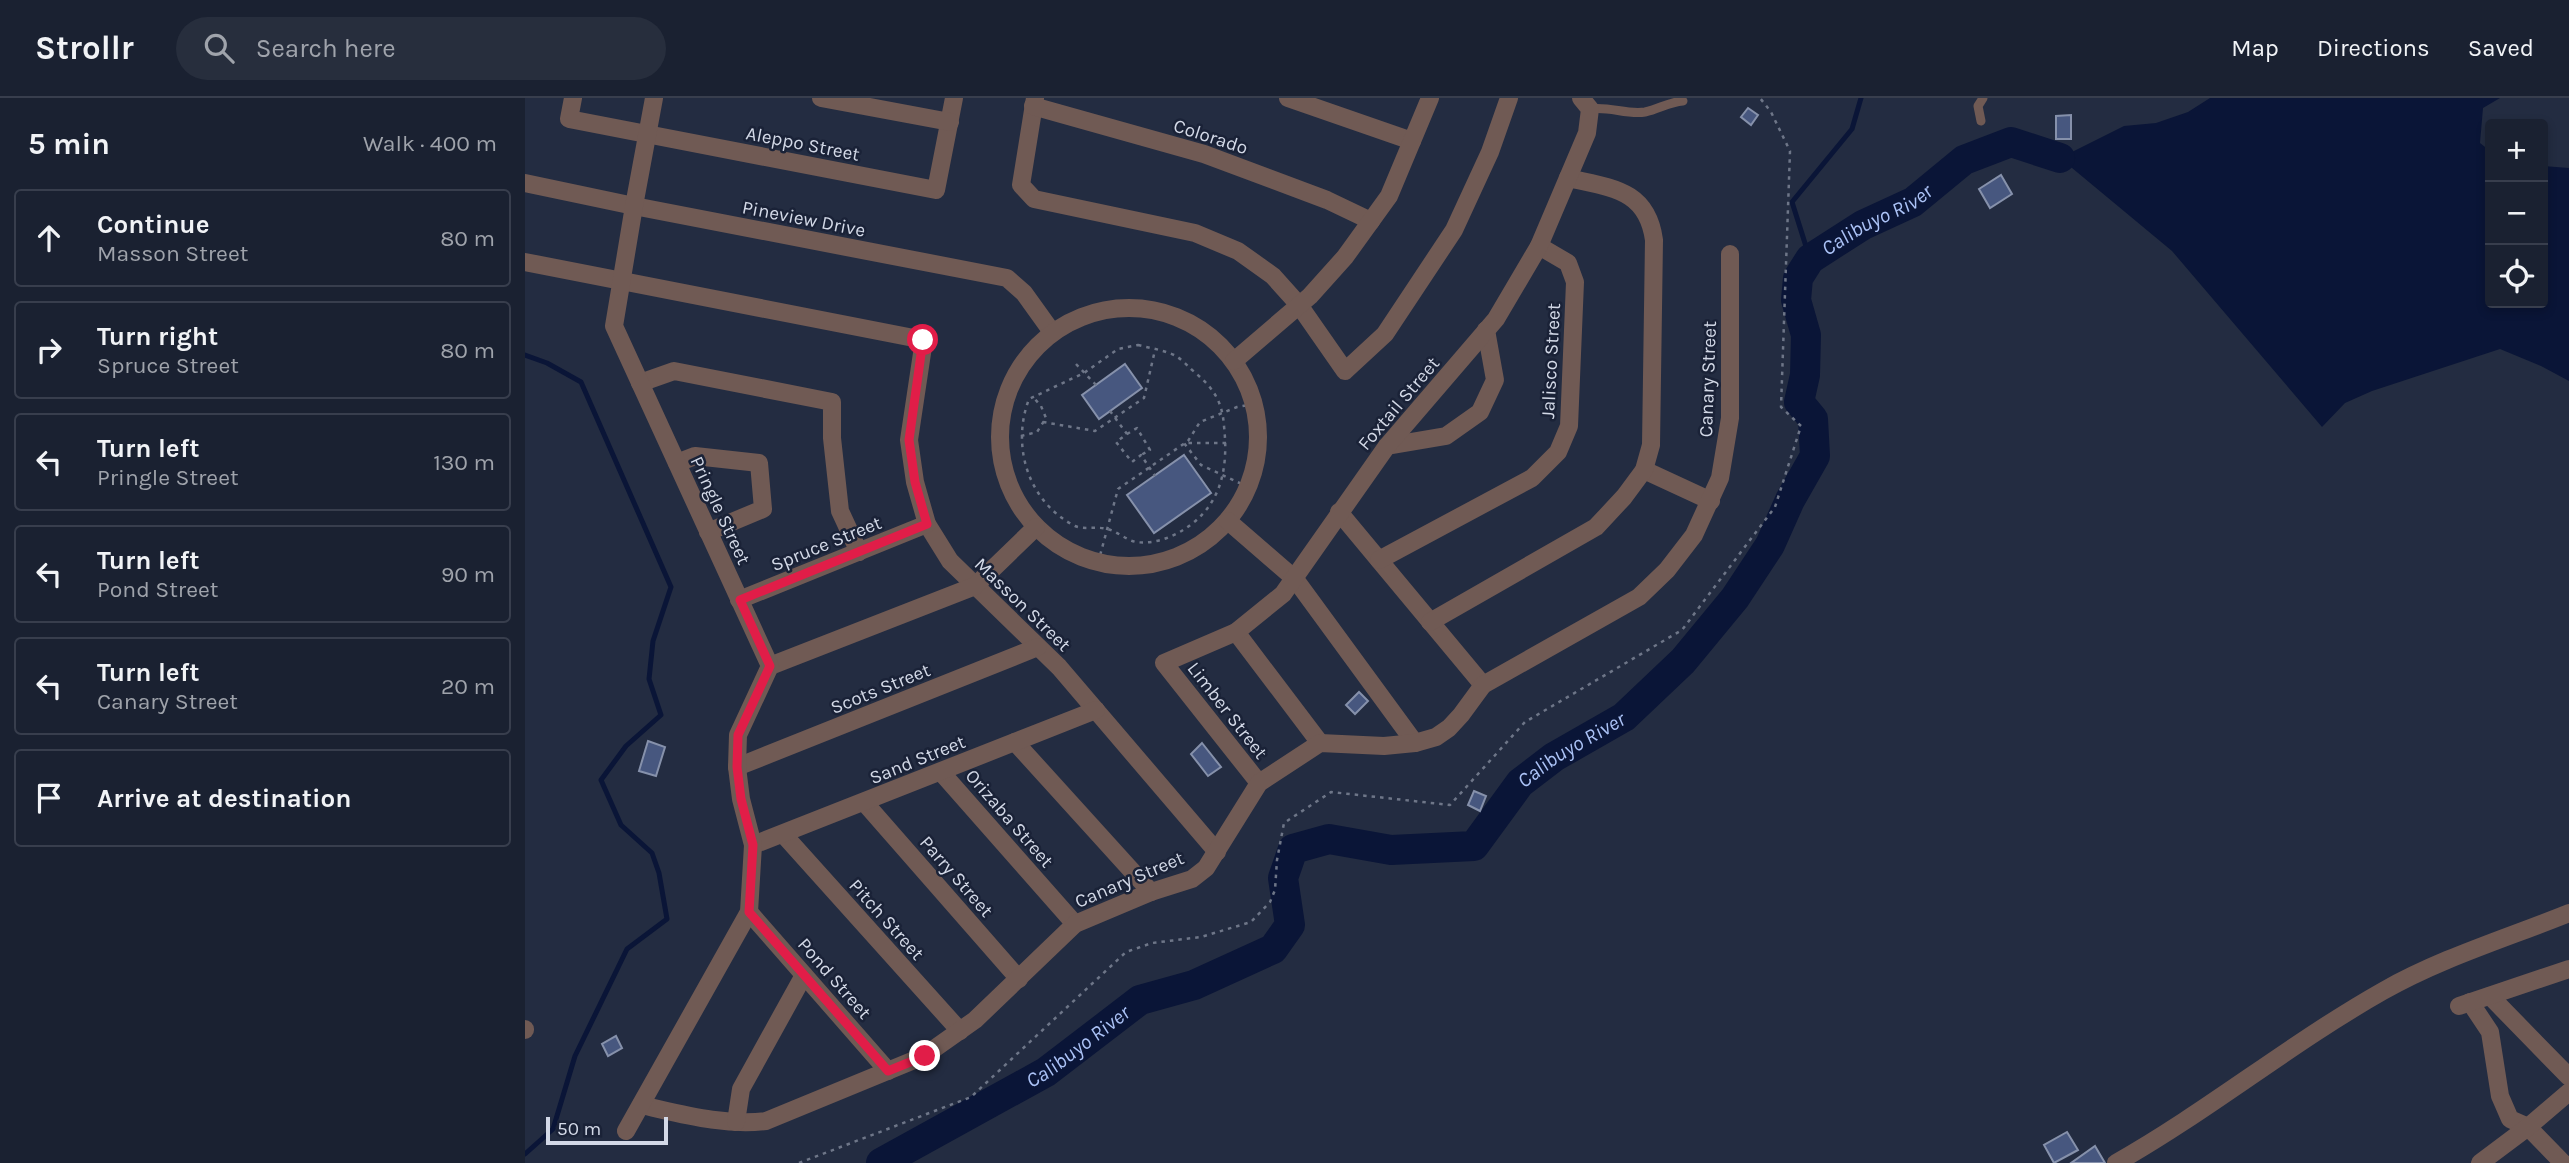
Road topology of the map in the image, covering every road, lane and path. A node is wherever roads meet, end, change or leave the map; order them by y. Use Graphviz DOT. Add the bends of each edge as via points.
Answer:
graph roads {
  1 [pos="573,98"];
  2 [pos="654,98"];
  3 [pos="821,98"];
  4 [pos="954,98"];
  5 [pos="1288,98"];
  6 [pos="1430,98"];
  7 [pos="1509,98"];
  8 [pos="1760,98"];
  9 [pos="1983,98"];
  10 [pos="1683,101"];
  11 [pos="1034,102"];
  12 [pos="1586,104"];
  13 [pos="1982,121"];
  14 [pos="950,122"];
  15 [pos="647,134"];
  16 [pos="1412,141"];
  17 [pos="1568,178"];
  18 [pos="525,183"];
  19 [pos="633,206"];
  20 [pos="1371,221"];
  21 [pos="1539,246"];
  22 [pos="1730,254"];
  23 [pos="525,262"];
  24 [pos="622,280"];
  25 [pos="1299,306"];
  26 [pos="1486,330"];
  27 [pos="1052,332"];
  28 [pos="1155,350"];
  29 [pos="1234,361"];
  30 [pos="1076,364"];
  31 [pos="1084,373"];
  32 [pos="640,383"];
  33 [pos="1096,385"];
  34 [pos="1033,397"];
  35 [pos="1254,404"];
  36 [pos="1110,411"];
  37 [pos="1223,413"];
  38 [pos="1116,417"];
  39 [pos="1043,422"];
  40 [pos="1127,434"];
  41 [pos="1021,436"];
  42 [pos="1184,443"];
  43 [pos="1226,443"];
  44 [pos="1387,446"];
  45 [pos="1141,455"];
  46 [pos="677,463"];
  47 [pos="1150,466"];
  48 [pos="1644,470"];
  49 [pos="1154,476"];
  50 [pos="1222,476"];
  51 [pos="1248,487"];
  52 [pos="1711,501"];
  53 [pos="1339,512"];
  54 [pos="1227,521"];
  55 [pos="927,524"];
  56 [pos="1036,527"];
  57 [pos="1107,529"];
  58 [pos="709,533"];
  59 [pos="859,552"];
  60 [pos="1379,560"];
  61 [pos="1098,563"];
  62 [pos="1295,579"];
  63 [pos="975,586"];
  64 [pos="740,600"];
  65 [pos="1430,622"];
  66 [pos="1236,632"];
  67 [pos="1038,647"];
  68 [pos="1164,663"];
  69 [pos="770,666"];
  70 [pos="1483,685"];
  71 [pos="1096,710"];
  72 [pos="1015,742"];
  73 [pos="1321,743"];
  74 [pos="1415,743"];
  75 [pos="737,767"];
  76 [pos="941,772"];
  77 [pos="1259,783"];
  78 [pos="865,802"];
  79 [pos="783,834"];
  80 [pos="753,845"];
  81 [pos="1217,852"];
  82 [pos="1151,892"];
  83 [pos="749,912"];
  84 [pos="2569,913"];
  85 [pos="1075,924"];
  86 [pos="2567,973"];
  87 [pos="804,975"];
  88 [pos="1019,978"];
  89 [pos="2490,996"];
  90 [pos="960,1031"];
  91 [pos="888,1071"];
  92 [pos="2569,1077"];
  93 [pos="2569,1092"];
  94 [pos="641,1105"];
  95 [pos="736,1122"];
  96 [pos="2528,1127"];
  97 [pos="626,1131"];
  98 [pos="799,1163"];
  99 [pos="2116,1163"];
  100 [pos="2480,1163"];
  101 [pos="2563,1163"];
  1 -- 15 [label="street, Aleppo Street" via="569,119"];
  2 -- 15 [label="street"];
  3 -- 14 [label="street"];
  4 -- 14 [label="street, Aleppo Street"];
  5 -- 16 [label="street"];
  6 -- 16 [label="street"];
  7 -- 25 [label="street" via="1454,230 1385,334 1345,371"];
  8 -- 98 [label="path" via="1790,151 1781,407 1801,426 1775,507 1682,631 1525,722 1450,805 1331,792 1285,823 1275,890 1251,922 1126,952 971,1097"];
  9 -- 13 [label="lane" via="1977,106"];
  10 -- 12 [label="lane" via="1632,113"];
  11 -- 20 [label="street, Colorado" via="1204,154"];
  11 -- 25 [label="street" via="1021,185 1034,198 1195,233 1238,251 1273,276"];
  12 -- 17 [label="street, Foxtail Street" via="1587,133"];
  14 -- 15 [label="street, Aleppo Street" via="936,190"];
  15 -- 19 [label="street"];
  16 -- 20 [label="street" via="1389,196"];
  17 -- 21 [label="street, Foxtail Street"];
  17 -- 48 [label="street" via="1631,196 1652,223 1651,445"];
  18 -- 19 [label="street, Pineview Drive"];
  19 -- 24 [label="street, Pringle Street"];
  19 -- 27 [label="street, Pineview Drive" via="1007,278"];
  20 -- 25 [label="street"];
  21 -- 26 [label="street, Foxtail Street"];
  21 -- 60 [label="street, Jalisco Street" via="1569,263 1575,282 1569,426 1558,452 1532,478"];
  22 -- 52 [label="street, Canary Street" via="1730,418 1720,478"];
  23 -- 24 [label="street"];
  24 -- 32 [label="street, Pringle Street" via="614,326"];
  24 -- 55 [label="street, Masson Street" via="923,340 909,440"];
  25 -- 29 [label="street"];
  26 -- 44 [label="street, Foxtail Street"];
  26 -- 44 [label="street" via="1495,380 1480,412 1446,436"];
  27 -- 29 [label="street" via="1095,311 1157,310 1212,338"];
  27 -- 56 [label="street" via="1017,372 1004,403 1000,436 1004,469 1016,500"];
  28 -- 31 [label="path" via="1138,345 1118,349"];
  28 -- 37 [label="path" via="1176,356 1212,387"];
  28 -- 38 [label="path" via="1144,398"];
  29 -- 35 [label="street"];
  30 -- 31 [label="path"];
  31 -- 33 [label="path"];
  31 -- 34 [label="path"];
  32 -- 46 [label="street, Pringle Street"];
  32 -- 59 [label="street" via="674,371 832,402 840,511"];
  34 -- 39 [label="path" via="1046,418"];
  34 -- 41 [label="path" via="1023,414"];
  35 -- 37 [label="path"];
  35 -- 51 [label="street" via="1256,460"];
  36 -- 38 [label="path"];
  37 -- 42 [label="path" via="1200,422"];
  37 -- 43 [label="path"];
  38 -- 39 [label="path" via="1095,431"];
  38 -- 40 [label="path"];
  39 -- 41 [label="path" via="1037,432"];
  40 -- 45 [label="path" via="1137,428 1150,450"];
  40 -- 45 [label="path" via="1116,442 1132,462"];
  41 -- 57 [label="path" via="1029,479 1048,505 1077,527"];
  42 -- 43 [label="path"];
  42 -- 47 [label="path"];
  42 -- 50 [label="path" via="1201,465"];
  43 -- 50 [label="path"];
  44 -- 53 [label="street, Foxtail Street"];
  45 -- 47 [label="path"];
  46 -- 58 [label="street, Pringle Street"];
  46 -- 58 [label="street" via="695,456 758,463 763,509"];
  47 -- 49 [label="path"];
  47 -- 57 [label="path" via="1118,489"];
  48 -- 52 [label="street"];
  48 -- 65 [label="street" via="1596,527"];
  50 -- 51 [label="path"];
  50 -- 57 [label="path" via="1212,506 1190,527 1162,541 1135,542"];
  51 -- 54 [label="street"];
  52 -- 70 [label="street, Canary Street" via="1682,552 1639,597"];
  53 -- 60 [label="street"];
  53 -- 62 [label="street, Foxtail Street"];
  54 -- 61 [label="street" via="1201,545 1169,561 1133,567"];
  54 -- 62 [label="street"];
  55 -- 59 [label="street, Spruce Street"];
  55 -- 63 [label="street, Masson Street" via="950,561"];
  56 -- 61 [label="street" via="1075,555"];
  56 -- 63 [label="street"];
  57 -- 61 [label="path"];
  58 -- 64 [label="street, Pringle Street"];
  59 -- 64 [label="street, Spruce Street"];
  60 -- 65 [label="street"];
  62 -- 66 [label="street, Foxtail Street"];
  62 -- 74 [label="street"];
  63 -- 67 [label="street, Masson Street"];
  63 -- 69 [label="street"];
  64 -- 69 [label="street, Pringle Street"];
  65 -- 70 [label="street"];
  66 -- 68 [label="street, Foxtail Street"];
  66 -- 73 [label="street"];
  67 -- 71 [label="street, Masson Street"];
  67 -- 75 [label="street, Scots Street"];
  68 -- 77 [label="street, Limber Street"];
  69 -- 75 [label="street" via="738,735"];
  70 -- 74 [label="street, Canary Street" via="1449,729"];
  71 -- 72 [label="street, Sand Street"];
  71 -- 81 [label="street, Masson Street"];
  72 -- 76 [label="street, Sand Street"];
  72 -- 82 [label="street"];
  73 -- 74 [label="street, Canary Street"];
  73 -- 77 [label="street, Canary Street"];
  75 -- 80 [label="street"];
  76 -- 78 [label="street, Sand Street"];
  76 -- 85 [label="street, Orizaba Street"];
  77 -- 81 [label="street, Canary Street"];
  78 -- 79 [label="street, Sand Street"];
  78 -- 88 [label="street, Parry Street"];
  79 -- 80 [label="street, Sand Street"];
  79 -- 90 [label="street, Pitch Street"];
  80 -- 83 [label="street"];
  81 -- 82 [label="street, Canary Street" via="1192,879"];
  82 -- 85 [label="street, Canary Street"];
  83 -- 87 [label="street, Pond Street"];
  83 -- 94 [label="street"];
  84 -- 99 [label="street" via="2384,990"];
  85 -- 88 [label="street, Canary Street"];
  86 -- 89 [label="street"];
  87 -- 91 [label="street, Pond Street"];
  87 -- 95 [label="street" via="741,1089"];
  88 -- 90 [label="street, Canary Street"];
  89 -- 92 [label="street"];
  89 -- 96 [label="street" via="2464,1004 2490,1031 2500,1096 2510,1119"];
  90 -- 91 [label="street, Canary Street" via="925,1056"];
  91 -- 95 [label="street, Canary Street" via="766,1121"];
  93 -- 96 [label="street"];
  94 -- 95 [label="street, Canary Street"];
  94 -- 97 [label="street"];
  96 -- 100 [label="street"];
  96 -- 101 [label="street"];
}
